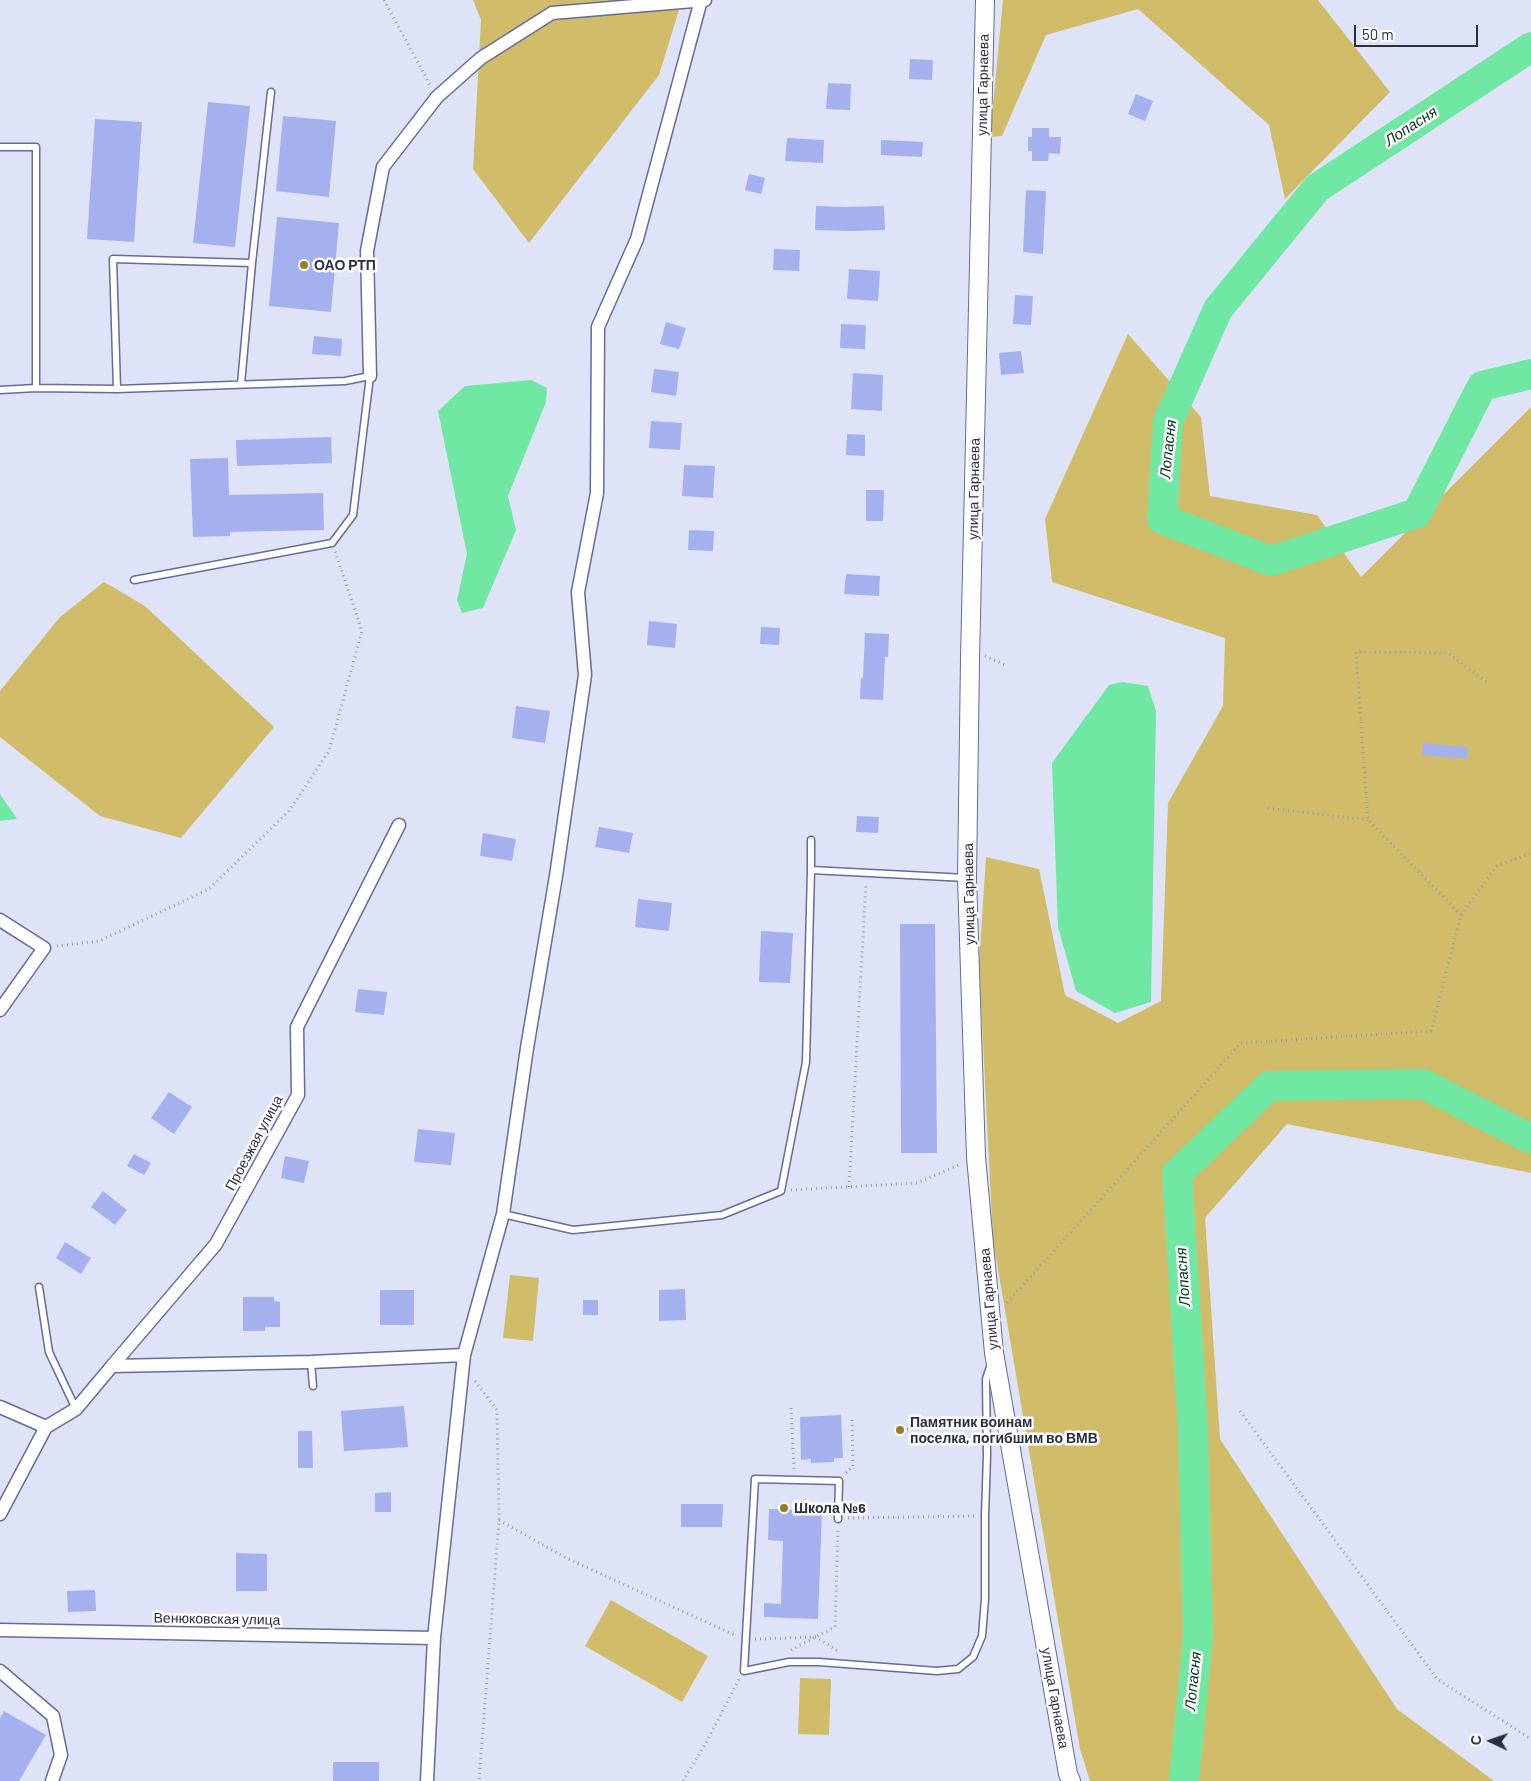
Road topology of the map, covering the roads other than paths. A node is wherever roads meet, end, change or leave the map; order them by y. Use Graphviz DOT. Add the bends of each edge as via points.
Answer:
graph roads {
  1 [pos="701,0"];
  2 [pos="705,0"];
  3 [pos="985,0"];
  4 [pos="271,92"];
  5 [pos="0,147"];
  6 [pos="252,263"];
  7 [pos="370,376"];
  8 [pos="241,384"];
  9 [pos="36,388"];
  10 [pos="117,389"];
  11 [pos="0,390"];
  12 [pos="134,580"];
  13 [pos="399,825"];
  14 [pos="811,840"];
  15 [pos="811,870"];
  16 [pos="967,878"];
  17 [pos="0,920"];
  18 [pos="0,1010"];
  19 [pos="503,1214"];
  20 [pos="39,1287"];
  21 [pos="994,1354"];
  22 [pos="464,1355"];
  23 [pos="311,1362"];
  24 [pos="112,1366"];
  25 [pos="313,1386"];
  26 [pos="0,1407"];
  27 [pos="76,1409"];
  28 [pos="46,1427"];
  29 [pos="0,1514"];
  30 [pos="838,1518"];
  31 [pos="0,1630"];
  32 [pos="434,1638"];
  33 [pos="0,1671"];
  34 [pos="52,1781"];
  35 [pos="426,1781"];
  36 [pos="1071,1781"];
  1 -- 2 [label="street"];
  1 -- 7 [label="street" via="552,13 481,58 437,97 383,167 366,251"];
  1 -- 19 [label="street" via="637,239 598,327 597,493 578,592 585,674"];
  3 -- 16 [label="street, улица Гарнаева"];
  4 -- 6 [label="lane"];
  5 -- 9 [label="lane" via="36,147"];
  6 -- 8 [label="lane"];
  6 -- 10 [label="lane" via="113,259"];
  7 -- 8 [label="lane"];
  7 -- 12 [label="lane" via="353,515 332,543"];
  8 -- 10 [label="lane"];
  9 -- 10 [label="lane"];
  9 -- 11 [label="lane"];
  13 -- 24 [label="street, Проезжая улица" via="297,1027 298,1095 216,1244"];
  14 -- 15 [label="lane"];
  15 -- 16 [label="lane"];
  15 -- 19 [label="lane" via="806,1062 780,1191 722,1215 573,1230"];
  16 -- 21 [label="street, улица Гарнаева" via="976,1157"];
  17 -- 18 [label="street" via="44,948"];
  19 -- 22 [label="street"];
  20 -- 27 [label="lane" via="49,1352"];
  21 -- 30 [label="lane" via="986,1379 985,1599 982,1636 973,1657 958,1669 937,1671 789,1662 744,1671 755,1478 839,1481"];
  21 -- 36 [label="street, улица Гарнаева"];
  22 -- 23 [label="street"];
  22 -- 32 [label="street"];
  23 -- 24 [label="street"];
  23 -- 25 [label="lane"];
  24 -- 27 [label="street, Проезжая улица"];
  26 -- 28 [label="street"];
  27 -- 28 [label="street, Проезжая улица"];
  28 -- 29 [label="street"];
  31 -- 32 [label="street, Венюковская улица"];
  32 -- 35 [label="street"];
  33 -- 34 [label="street" via="53,1716 61,1755"];
}
